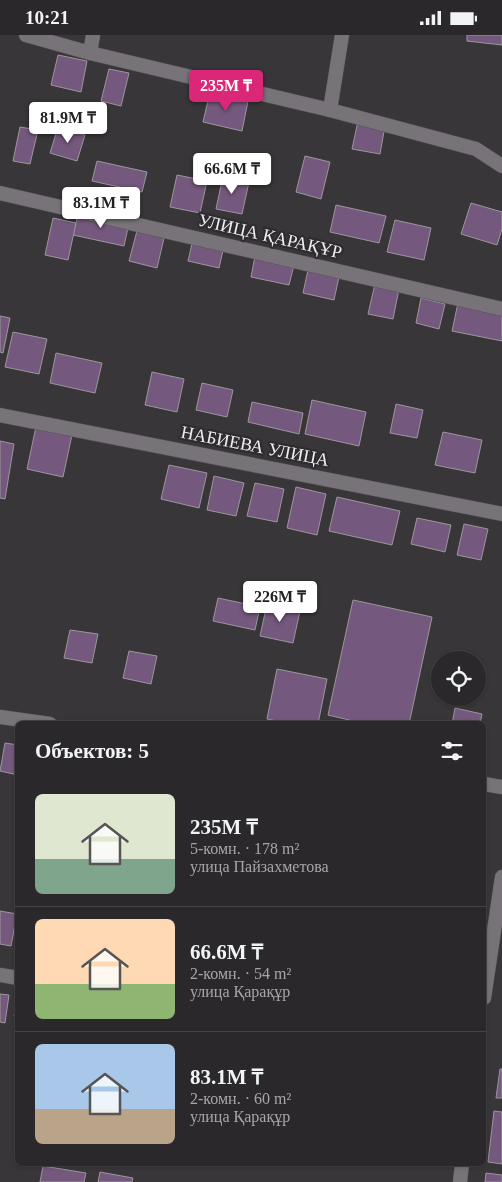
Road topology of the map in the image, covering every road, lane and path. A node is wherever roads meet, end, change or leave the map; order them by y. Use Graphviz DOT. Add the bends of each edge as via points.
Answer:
graph roads {
  1 [pos="26,35"];
  2 [pos="93,35"];
  3 [pos="342,35"];
  4 [pos="90,53"];
  5 [pos="330,110"];
  6 [pos="502,166"];
  7 [pos="0,193"];
  8 [pos="502,309"];
  9 [pos="0,415"];
  10 [pos="502,514"];
  11 [pos="0,717"];
  12 [pos="29,721"];
  13 [pos="486,785"];
  14 [pos="502,787"];
  15 [pos="502,877"];
  16 [pos="0,975"];
  17 [pos="15,978"];
  18 [pos="486,985"];
  19 [pos="462,1166"];
  20 [pos="460,1182"];
  1 -- 4 [label="street"];
  2 -- 4 [label="street"];
  3 -- 5 [label="street"];
  4 -- 5 [label="street"];
  5 -- 6 [label="street" via="476,149"];
  7 -- 8 [label="street, УЛИЦА ҚАРАҚҰР"];
  9 -- 10 [label="street, НАБИЕВА УЛИЦА"];
  11 -- 12 [label="street"];
  13 -- 14 [label="street"];
  15 -- 18 [label="street"];
  16 -- 17 [label="street"];
  19 -- 20 [label="street"];
}
